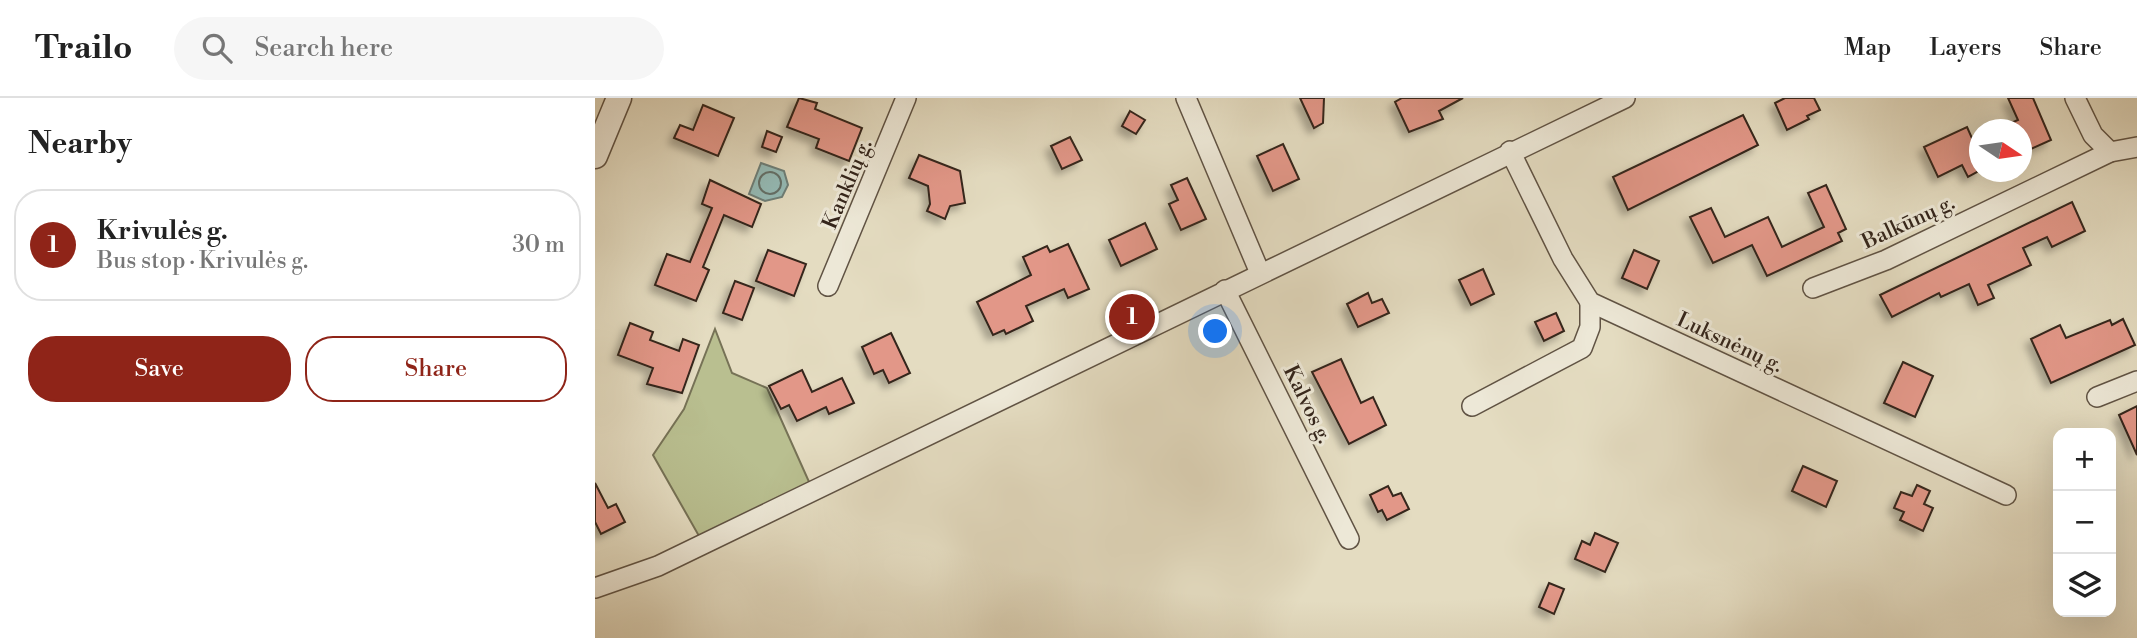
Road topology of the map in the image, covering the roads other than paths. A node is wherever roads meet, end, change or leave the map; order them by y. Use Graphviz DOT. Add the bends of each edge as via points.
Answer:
graph roads {
  1 [pos="619,98"];
  2 [pos="906,98"];
  3 [pos="1186,98"];
  4 [pos="1625,98"];
  5 [pos="2075,98"];
  6 [pos="2137,147"];
  7 [pos="1510,151"];
  8 [pos="2110,152"];
  9 [pos="595,156"];
  10 [pos="1260,273"];
  11 [pos="828,286"];
  12 [pos="1813,288"];
  13 [pos="1225,289"];
  14 [pos="1590,302"];
  15 [pos="2137,381"];
  16 [pos="2097,397"];
  17 [pos="1472,406"];
  18 [pos="2007,495"];
  19 [pos="1349,539"];
  20 [pos="595,588"];
  1 -- 9 [label="street"];
  2 -- 11 [label="street, Kanklių g."];
  3 -- 10 [label="street"];
  4 -- 7 [label="street"];
  5 -- 8 [label="street" via="2093,135"];
  6 -- 8 [label="street, Balkūnų g."];
  7 -- 10 [label="street"];
  7 -- 14 [label="street" via="1563,259"];
  8 -- 12 [label="street, Balkūnų g." via="1886,260"];
  10 -- 13 [label="street"];
  13 -- 19 [label="street, Kalvos g."];
  13 -- 20 [label="street" via="658,566"];
  14 -- 17 [label="street" via="1590,327 1582,348"];
  14 -- 18 [label="street, Luksnėnų g."];
  15 -- 16 [label="street"];
}
